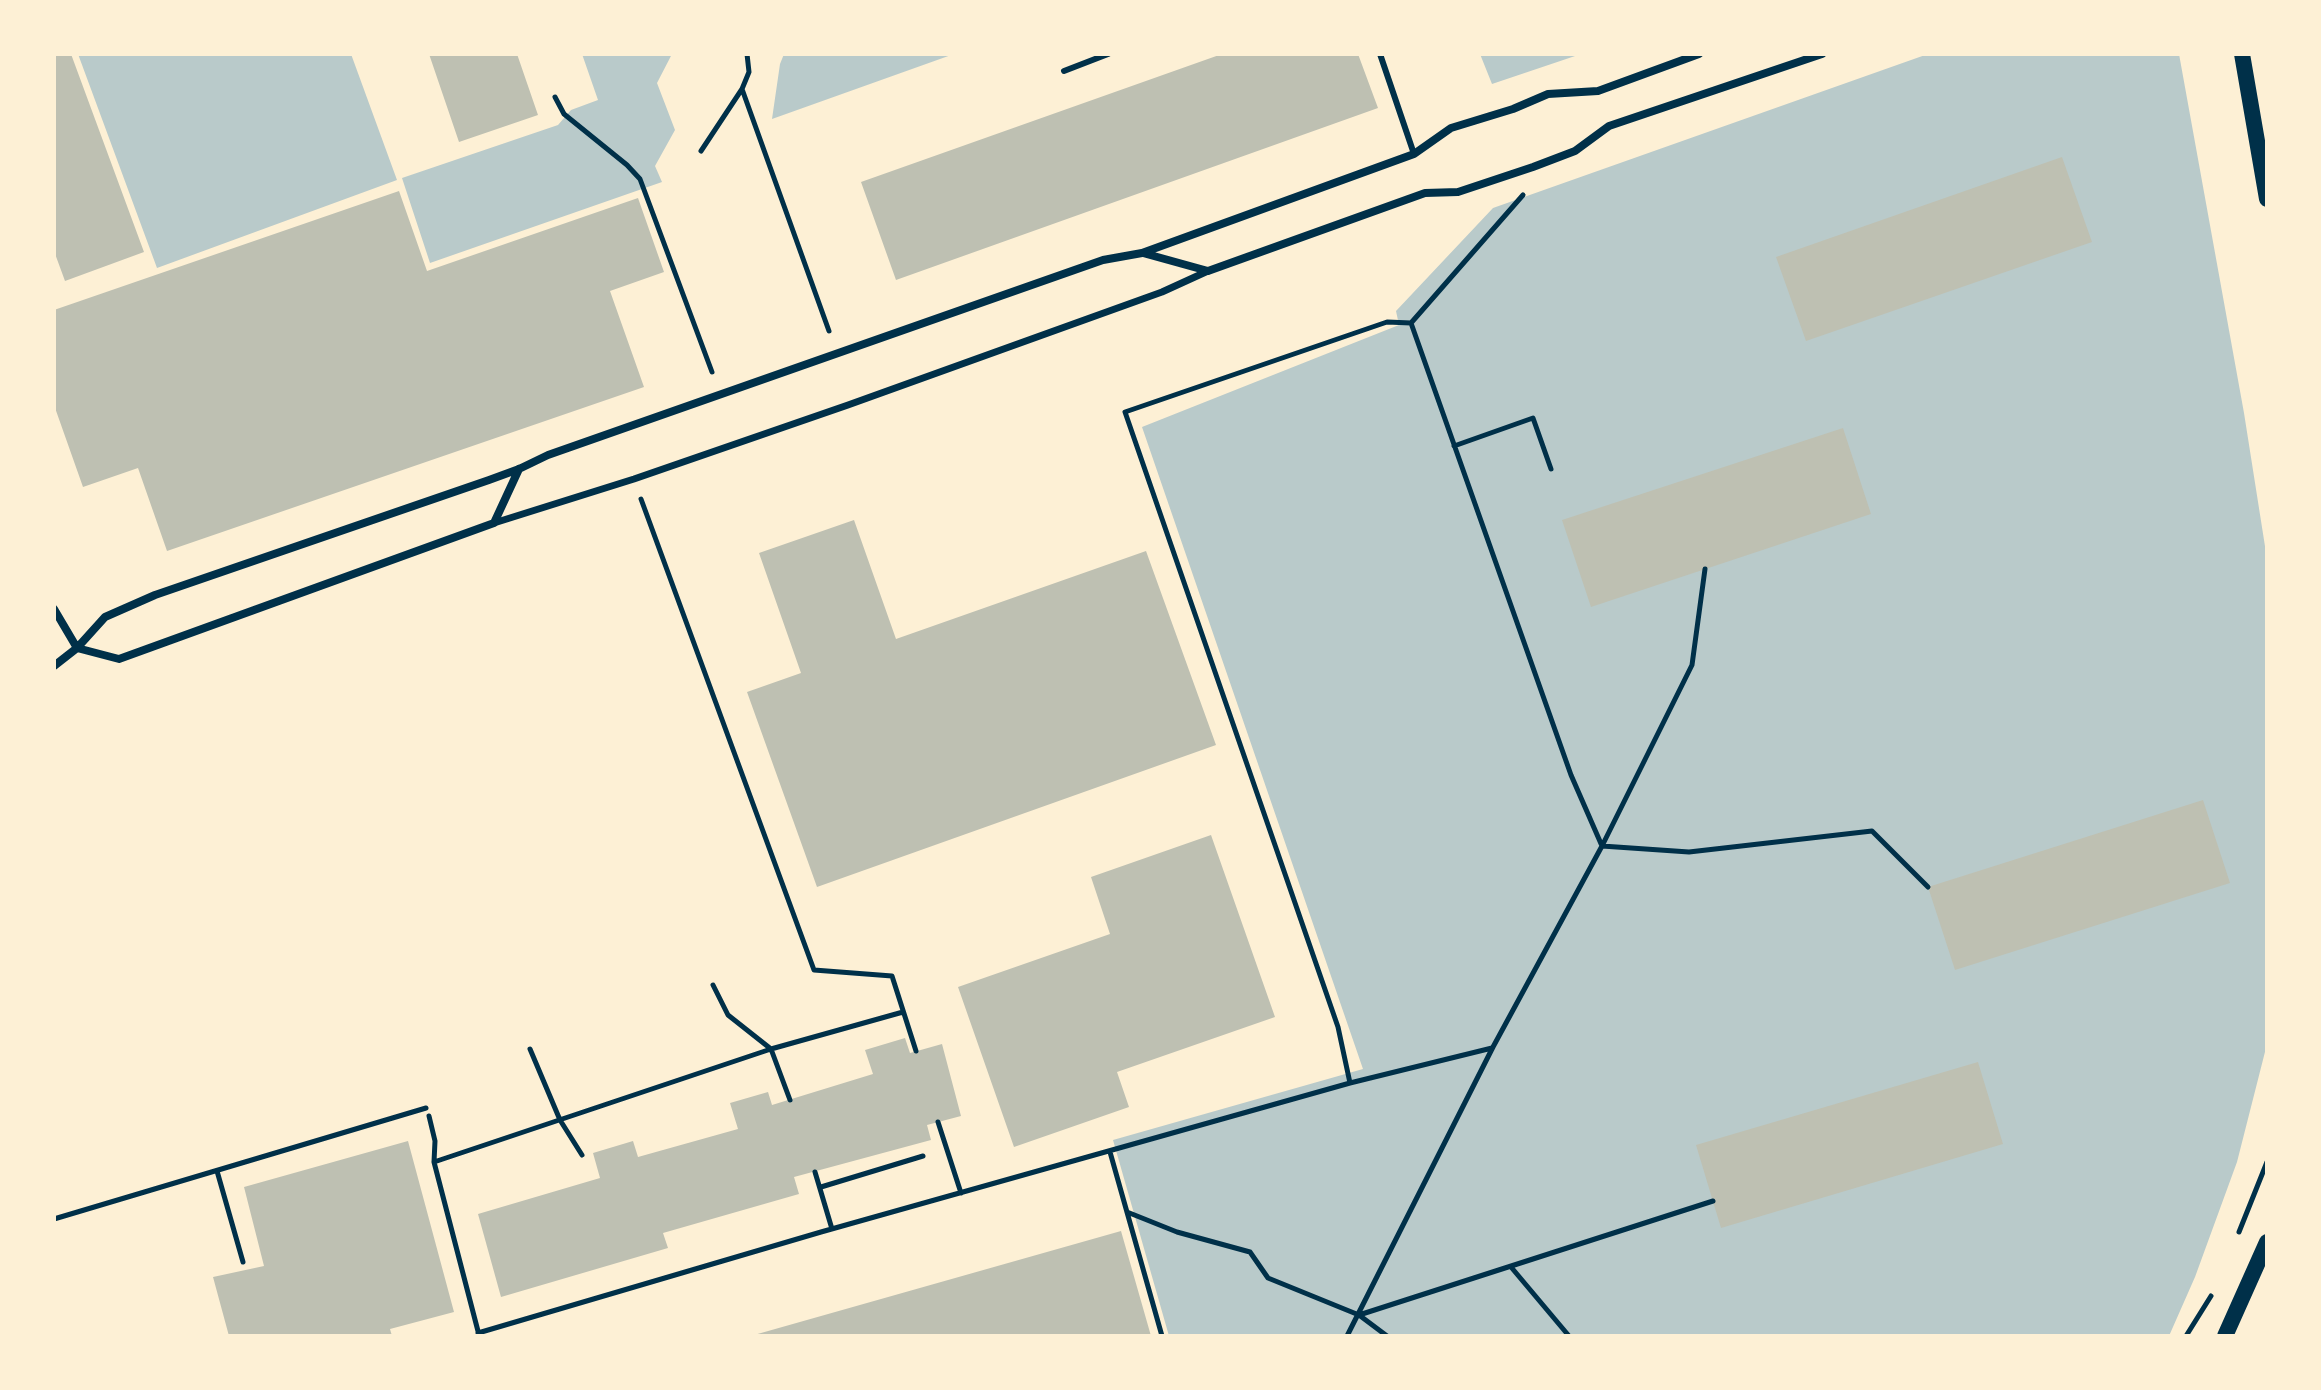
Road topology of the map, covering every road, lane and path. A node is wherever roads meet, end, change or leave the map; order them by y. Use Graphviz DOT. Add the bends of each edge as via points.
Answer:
graph roads {
  1 [pos="747,54"];
  2 [pos="1108,54"];
  3 [pos="1380,54"];
  4 [pos="1699,54"];
  5 [pos="1822,54"];
  6 [pos="2242,54"];
  7 [pos="1064,71"];
  8 [pos="742,89"];
  9 [pos="555,97"];
  10 [pos="701,151"];
  11 [pos="1414,154"];
  12 [pos="1526,191"];
  13 [pos="2267,199"];
  14 [pos="1142,253"];
  15 [pos="1208,271"];
  16 [pos="1411,323"];
  17 [pos="829,331"];
  18 [pos="712,372"];
  19 [pos="1454,446"];
  20 [pos="519,469"];
  21 [pos="1551,469"];
  22 [pos="634,479"];
  23 [pos="494,523"];
  24 [pos="1705,569"];
  25 [pos="54,609"];
  26 [pos="77,648"];
  27 [pos="54,666"];
  28 [pos="1602,846"];
  29 [pos="1928,887"];
  30 [pos="713,985"];
  31 [pos="903,1012"];
  32 [pos="1493,1047"];
  33 [pos="530,1049"];
  34 [pos="771,1049"];
  35 [pos="916,1051"];
  36 [pos="1350,1083"];
  37 [pos="790,1100"];
  38 [pos="426,1108"];
  39 [pos="429,1116"];
  40 [pos="560,1120"];
  41 [pos="938,1122"];
  42 [pos="1110,1152"];
  43 [pos="582,1155"];
  44 [pos="923,1156"];
  45 [pos="434,1162"];
  46 [pos="2267,1162"];
  47 [pos="217,1171"];
  48 [pos="815,1172"];
  49 [pos="821,1187"];
  50 [pos="961,1193"];
  51 [pos="1713,1201"];
  52 [pos="1127,1212"];
  53 [pos="54,1219"];
  54 [pos="832,1229"];
  55 [pos="2238,1235"];
  56 [pos="2267,1242"];
  57 [pos="243,1262"];
  58 [pos="1511,1267"];
  59 [pos="2217,1283"];
  60 [pos="1359,1315"];
  61 [pos="479,1335"];
  62 [pos="1162,1336"];
  63 [pos="1347,1336"];
  64 [pos="1387,1336"];
  65 [pos="1569,1336"];
  66 [pos="2186,1336"];
  67 [pos="2225,1336"];
  1 -- 8 [label="path" via="749,72"];
  2 -- 7 [label="lane"];
  3 -- 11 [label="lane"];
  4 -- 11 [label="street" via="1598,91 1548,94 1451,128"];
  5 -- 15 [label="street" via="1609,126 1575,151 1533,167 1458,192 1425,193"];
  6 -- 13 [label="main road"];
  8 -- 10 [label="path"];
  8 -- 17 [label="path"];
  9 -- 18 [label="path" via="564,114 640,179"];
  11 -- 14 [label="street"];
  12 -- 16 [label="path"];
  14 -- 15 [label="street"];
  14 -- 20 [label="street" via="1103,260"];
  15 -- 22 [label="street" via="1147,298"];
  16 -- 19 [label="path"];
  16 -- 36 [label="path" via="1387,322 1125,412 1338,1027"];
  19 -- 21 [label="path" via="1533,418"];
  19 -- 28 [label="path" via="1571,775"];
  20 -- 23 [label="street"];
  20 -- 26 [label="street" via="155,595 105,617"];
  22 -- 23 [label="street"];
  22 -- 31 [label="path" via="814,970 892,976"];
  23 -- 26 [label="street" via="119,659"];
  24 -- 28 [label="path" via="1692,665"];
  25 -- 26 [label="street"];
  26 -- 27 [label="street"];
  28 -- 29 [label="path" via="1689,852 1872,831"];
  28 -- 32 [label="path"];
  30 -- 34 [label="path" via="728,1015"];
  31 -- 34 [label="path"];
  31 -- 35 [label="path"];
  32 -- 36 [label="path"];
  32 -- 60 [label="path"];
  33 -- 40 [label="path"];
  34 -- 37 [label="path"];
  34 -- 40 [label="path"];
  36 -- 42 [label="path"];
  38 -- 47 [label="path"];
  39 -- 45 [label="path"];
  40 -- 43 [label="path"];
  40 -- 45 [label="path"];
  41 -- 50 [label="path"];
  42 -- 50 [label="path"];
  42 -- 52 [label="path"];
  44 -- 49 [label="path"];
  45 -- 61 [label="path"];
  46 -- 55 [label="path"];
  47 -- 53 [label="path"];
  47 -- 57 [label="path"];
  48 -- 49 [label="path"];
  49 -- 54 [label="path"];
  50 -- 54 [label="path"];
  51 -- 58 [label="path"];
  52 -- 60 [label="path" via="1250,1252 1268,1278"];
  52 -- 62 [label="path"];
  54 -- 61 [label="path"];
  56 -- 67 [label="main road"];
  58 -- 60 [label="path"];
  58 -- 65 [label="path"];
  59 -- 66 [label="path"];
  60 -- 63 [label="path"];
  60 -- 64 [label="path"];
}
